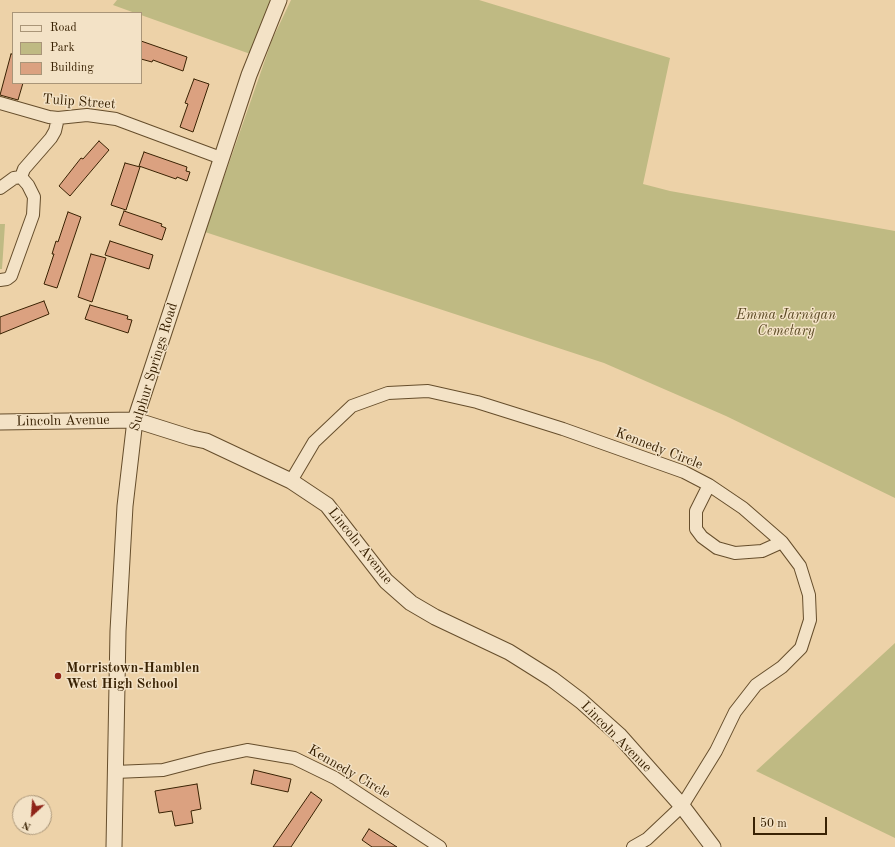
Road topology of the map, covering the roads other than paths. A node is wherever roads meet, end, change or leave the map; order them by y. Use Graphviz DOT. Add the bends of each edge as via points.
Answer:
graph roads {
  1 [pos="278,0"];
  2 [pos="0,103"];
  3 [pos="58,118"];
  4 [pos="221,158"];
  5 [pos="21,177"];
  6 [pos="0,188"];
  7 [pos="0,280"];
  8 [pos="135,420"];
  9 [pos="0,422"];
  10 [pos="291,480"];
  11 [pos="709,486"];
  12 [pos="782,542"];
  13 [pos="115,772"];
  14 [pos="682,806"];
  15 [pos="114,847"];
  16 [pos="440,847"];
  17 [pos="633,847"];
  18 [pos="713,847"];
  1 -- 4 [label="street, Sulphur Springs Road"];
  2 -- 3 [label="street, Tulip Street" via="42,116"];
  3 -- 4 [label="street, Tulip Street" via="87,115 116,119"];
  3 -- 5 [label="street" via="51,138"];
  4 -- 8 [label="street, Sulphur Springs Road"];
  5 -- 6 [label="street" via="14,178"];
  5 -- 7 [label="street" via="34,197 33,215 11,276"];
  8 -- 9 [label="street, Lincoln Avenue"];
  8 -- 10 [label="street, Lincoln Avenue" via="206,441"];
  8 -- 13 [label="street, Sulphur Springs Road" via="122,553"];
  10 -- 11 [label="street, Kennedy Circle" via="314,442 352,406 388,393 428,391 477,402 563,430 684,472"];
  10 -- 14 [label="street, Lincoln Avenue" via="327,505 386,581 411,603 509,652 552,679 619,735"];
  11 -- 12 [label="street, Kennedy Circle" via="743,508"];
  11 -- 12 [label="street" via="696,511 696,529 702,537 717,548 735,552 762,551"];
  12 -- 14 [label="street, Kennedy Circle" via="800,566 809,595 810,620 801,648 756,685 735,712 716,751"];
  13 -- 15 [label="street, Sulphur Springs Road"];
  13 -- 16 [label="street, Kennedy Circle" via="163,770 247,750 294,758 335,778"];
  14 -- 17 [label="street, Kennedy Circle" via="647,839"];
  14 -- 18 [label="street, Lincoln Avenue"];
}
